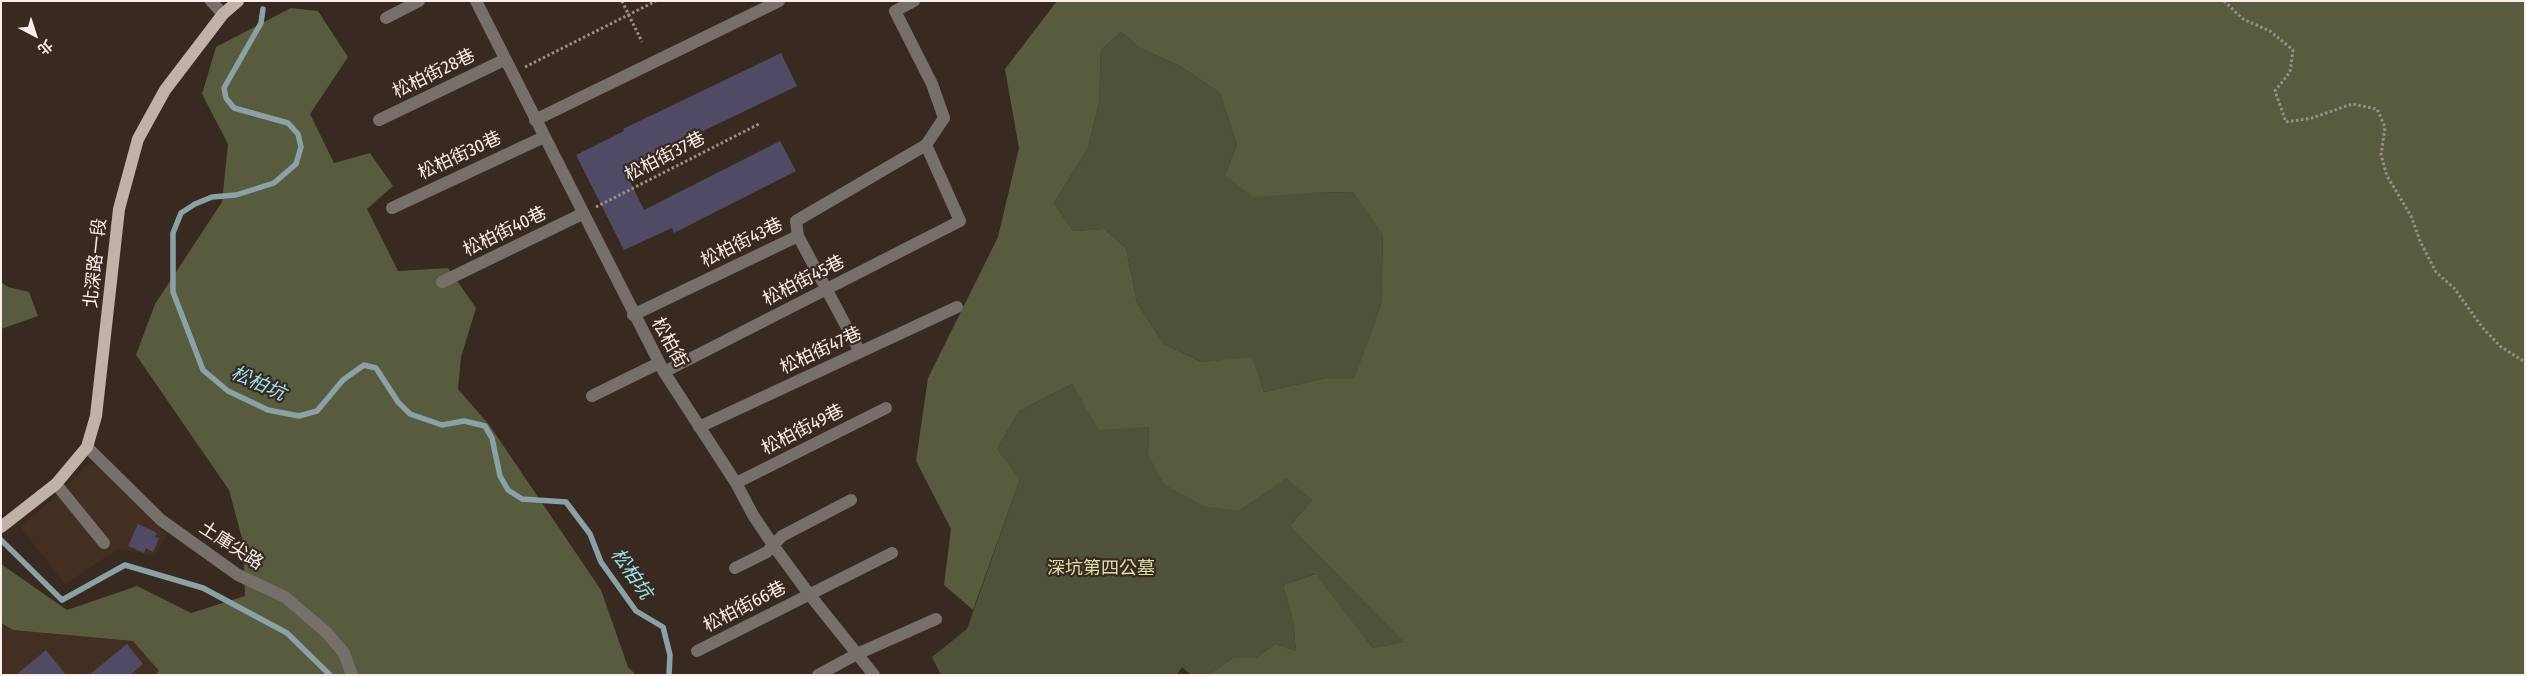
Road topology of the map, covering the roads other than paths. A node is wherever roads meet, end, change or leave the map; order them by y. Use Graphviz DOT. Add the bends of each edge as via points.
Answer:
graph roads {
  1 [pos="211,1"];
  2 [pos="238,1"];
  3 [pos="419,1"];
  4 [pos="476,1"];
  5 [pos="779,1"];
  6 [pos="914,1"];
  7 [pos="223,14"];
  8 [pos="386,18"];
  9 [pos="504,60"];
  10 [pos="379,120"];
  11 [pos="535,120"];
  12 [pos="544,137"];
  13 [pos="926,145"];
  14 [pos="392,208"];
  15 [pos="582,214"];
  16 [pos="798,236"];
  17 [pos="442,282"];
  18 [pos="827,290"];
  19 [pos="957,307"];
  20 [pos="634,315"];
  21 [pos="860,352"];
  22 [pos="662,368"];
  23 [pos="592,396"];
  24 [pos="886,408"];
  25 [pos="699,427"];
  26 [pos="86,447"];
  27 [pos="736,483"];
  28 [pos="56,484"];
  29 [pos="851,500"];
  30 [pos="2,526"];
  31 [pos="104,543"];
  32 [pos="773,545"];
  33 [pos="892,553"];
  34 [pos="735,568"];
  35 [pos="809,594"];
  36 [pos="936,620"];
  37 [pos="697,651"];
  38 [pos="857,654"];
  39 [pos="352,675"];
  40 [pos="818,675"];
  41 [pos="874,675"];
  1 -- 7 [label="street"];
  2 -- 7 [label="main road, 北深路一段"];
  3 -- 8 [label="street"];
  4 -- 9 [label="street, 松柏街"];
  5 -- 11 [label="street"];
  6 -- 13 [label="street" via="894,11 932,84 944,118"];
  7 -- 26 [label="main road, 北深路一段" via="165,90 138,139 119,209 96,416"];
  9 -- 10 [label="street, 松柏街28巷"];
  9 -- 11 [label="street, 松柏街"];
  11 -- 12 [label="street, 松柏街"];
  12 -- 14 [label="street, 松柏街30巷"];
  12 -- 15 [label="street, 松柏街"];
  13 -- 16 [label="street, 松柏街43巷" via="796,221"];
  13 -- 18 [label="street, 松柏街45巷" via="960,221"];
  15 -- 17 [label="street, 松柏街40巷"];
  15 -- 20 [label="street, 松柏街"];
  16 -- 18 [label="street"];
  16 -- 20 [label="street, 松柏街43巷"];
  18 -- 21 [label="street"];
  18 -- 22 [label="street, 松柏街45巷"];
  19 -- 21 [label="street, 松柏街47巷"];
  20 -- 22 [label="street, 松柏街"];
  21 -- 25 [label="street, 松柏街47巷"];
  22 -- 23 [label="street, 松柏街45巷"];
  22 -- 25 [label="street, 松柏街"];
  24 -- 27 [label="street, 松柏街49巷"];
  25 -- 27 [label="street, 松柏街"];
  26 -- 28 [label="main road, 北深路一段"];
  26 -- 39 [label="street, 土庫尖路" via="161,520 238,575 285,597 326,632 344,653"];
  27 -- 32 [label="street, 松柏街"];
  28 -- 30 [label="main road, 北深路一段"];
  28 -- 31 [label="street"];
  29 -- 32 [label="street" via="782,536"];
  32 -- 34 [label="street" via="767,552"];
  32 -- 35 [label="street, 松柏街"];
  33 -- 35 [label="street, 松柏街66巷"];
  35 -- 37 [label="street, 松柏街66巷"];
  35 -- 38 [label="street, 松柏街"];
  36 -- 38 [label="street"];
  38 -- 40 [label="street"];
  38 -- 41 [label="street, 松柏街"];
}
